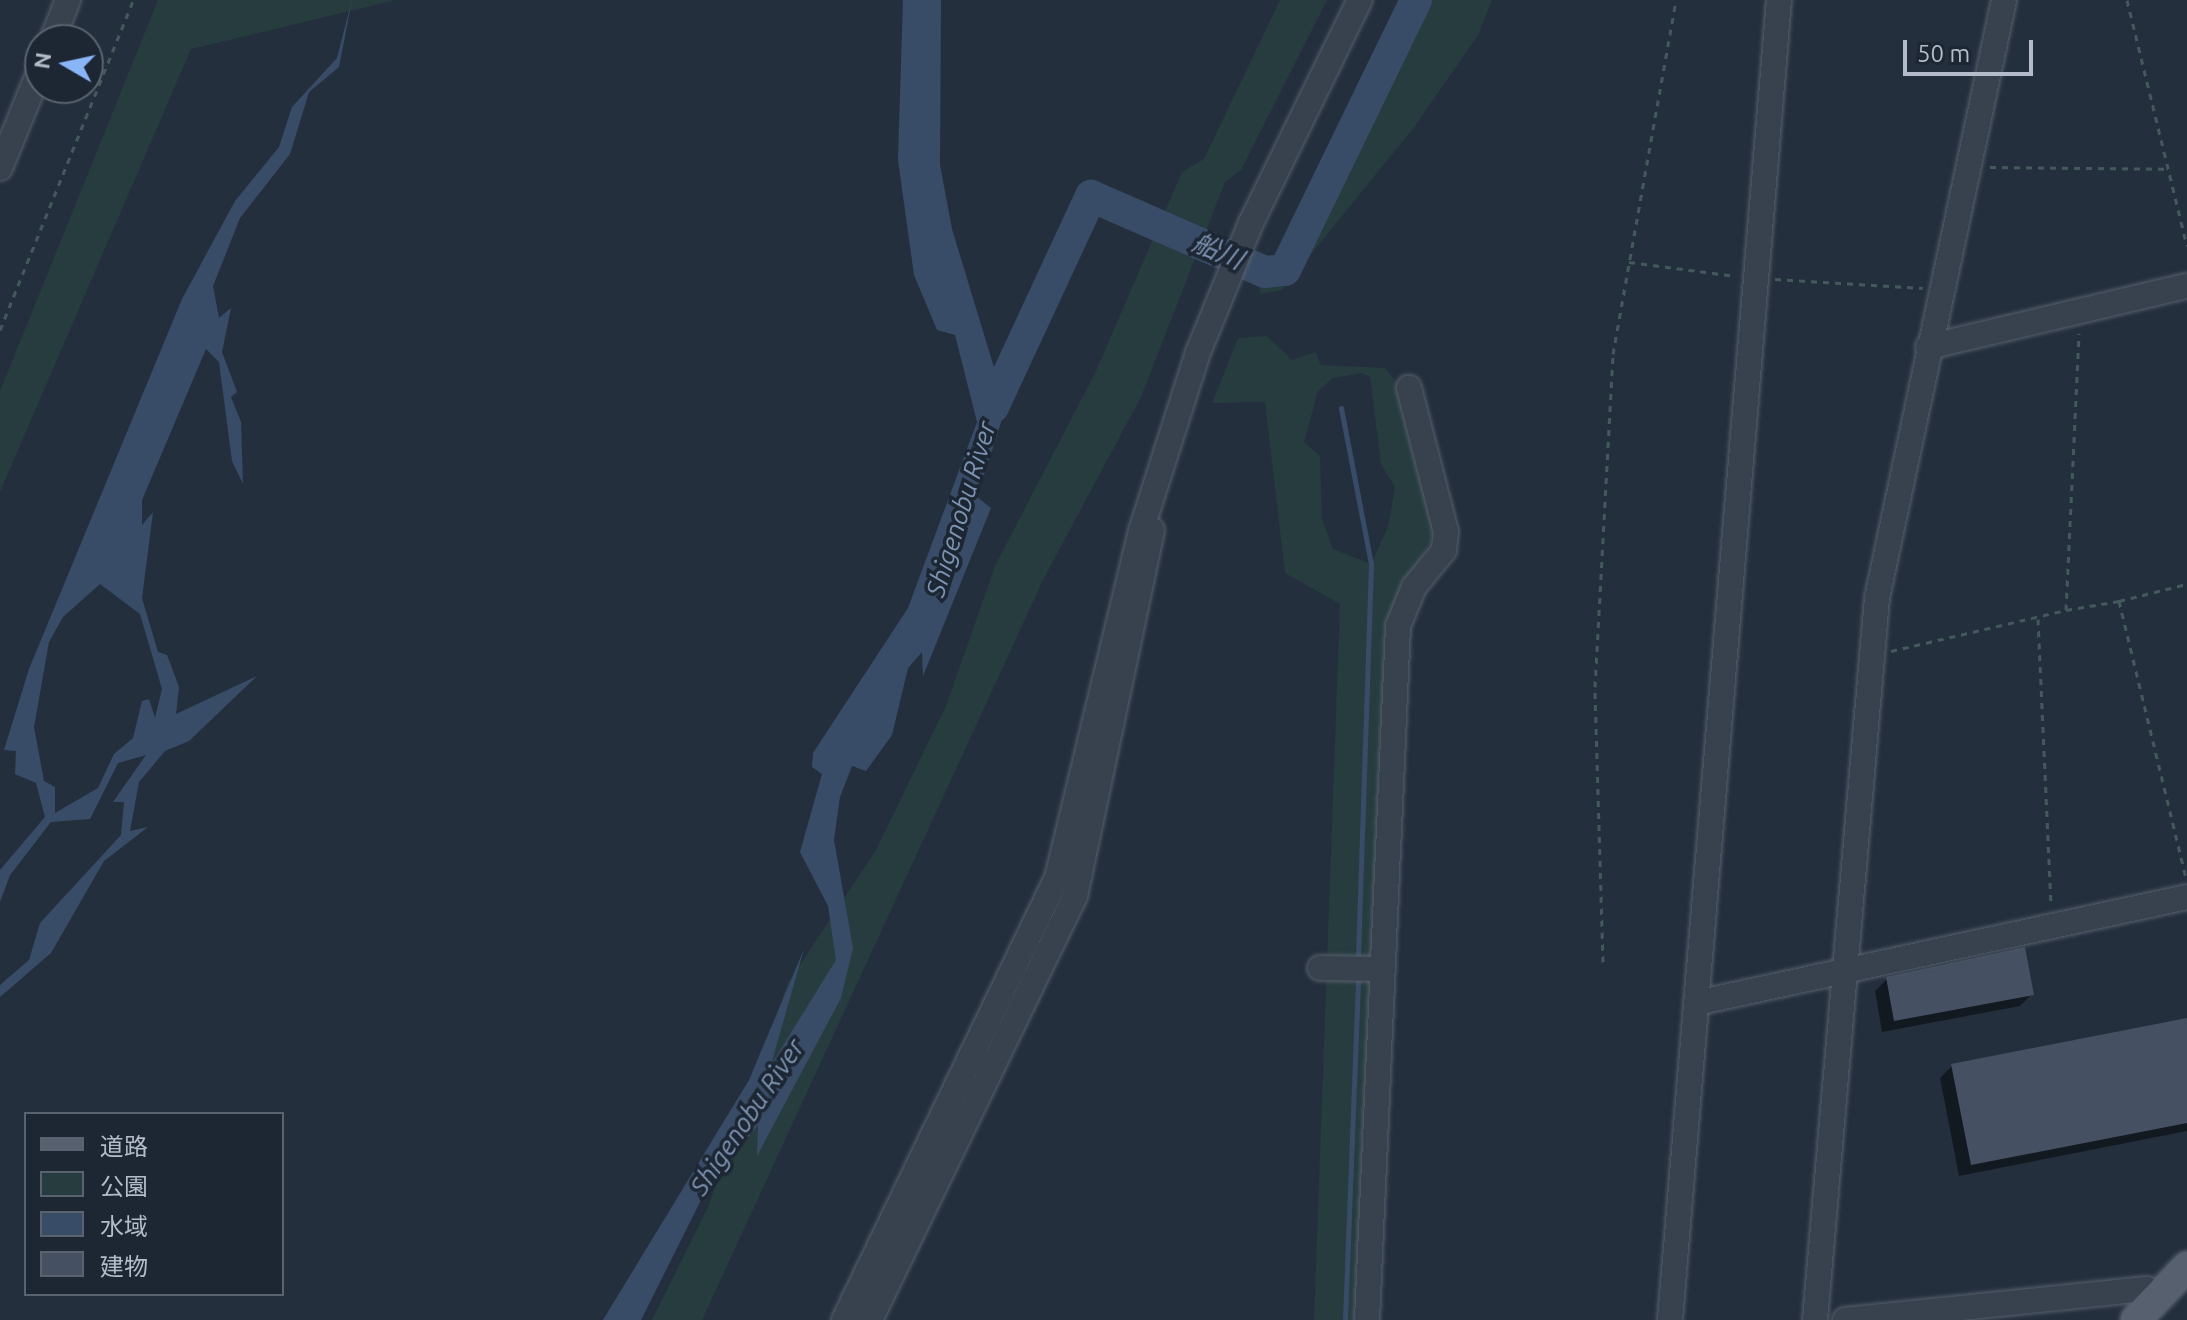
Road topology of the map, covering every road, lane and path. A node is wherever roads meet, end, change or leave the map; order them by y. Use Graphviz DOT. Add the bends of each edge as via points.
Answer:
graph roads {
  1 [pos="68,0"];
  2 [pos="133,0"];
  3 [pos="1360,0"];
  4 [pos="1676,0"];
  5 [pos="1779,0"];
  6 [pos="2004,0"];
  7 [pos="2127,0"];
  8 [pos="58,24"];
  9 [pos="26,104"];
  10 [pos="1967,167"];
  11 [pos="0,168"];
  12 [pos="2168,169"];
  13 [pos="2187,246"];
  14 [pos="1629,262"];
  15 [pos="1756,278"];
  16 [pos="2187,286"];
  17 [pos="1939,289"];
  18 [pos="2080,311"];
  19 [pos="0,330"];
  20 [pos="1928,347"];
  21 [pos="1409,388"];
  22 [pos="1152,492"];
  23 [pos="2187,584"];
  24 [pos="2119,601"];
  25 [pos="2066,610"];
  26 [pos="2038,619"];
  27 [pos="1872,655"];
  28 [pos="2187,883"];
  29 [pos="2187,897"];
  30 [pos="2052,929"];
  31 [pos="1603,962"];
  32 [pos="1323,968"];
  33 [pos="1380,968"];
  34 [pos="1846,971"];
  35 [pos="1696,1003"];
  36 [pos="2177,1281"];
  37 [pos="844,1320"];
  38 [pos="872,1320"];
  39 [pos="1367,1320"];
  40 [pos="1670,1320"];
  41 [pos="1815,1320"];
  42 [pos="1845,1320"];
  43 [pos="2136,1320"];
  1 -- 8 [label="street"];
  2 -- 19 [label="path"];
  3 -- 22 [label="street" via="1251,223"];
  4 -- 14 [label="path"];
  5 -- 15 [label="street"];
  6 -- 10 [label="street"];
  7 -- 12 [label="path"];
  9 -- 11 [label="street"];
  10 -- 12 [label="path"];
  10 -- 17 [label="street"];
  12 -- 13 [label="path"];
  14 -- 15 [label="path"];
  14 -- 31 [label="path" via="1613,354 1595,687"];
  15 -- 17 [label="path"];
  15 -- 35 [label="street"];
  16 -- 18 [label="street"];
  17 -- 20 [label="street"];
  18 -- 20 [label="street"];
  18 -- 25 [label="path"];
  20 -- 27 [label="street"];
  21 -- 33 [label="street" via="1446,532 1444,550 1414,587 1398,626"];
  22 -- 37 [label="street" via="1057,878"];
  22 -- 38 [label="street" via="1152,554 1075,896"];
  23 -- 24 [label="path"];
  24 -- 25 [label="path"];
  24 -- 28 [label="path"];
  25 -- 26 [label="path"];
  26 -- 27 [label="path"];
  26 -- 30 [label="path"];
  27 -- 34 [label="street"];
  29 -- 30 [label="street"];
  30 -- 34 [label="street"];
  32 -- 33 [label="street"];
  33 -- 39 [label="street"];
  34 -- 35 [label="street"];
  34 -- 41 [label="street"];
  35 -- 40 [label="street"];
  36 -- 42 [label="street" via="2146,1289"];
  36 -- 43 [label="main road"];
}
